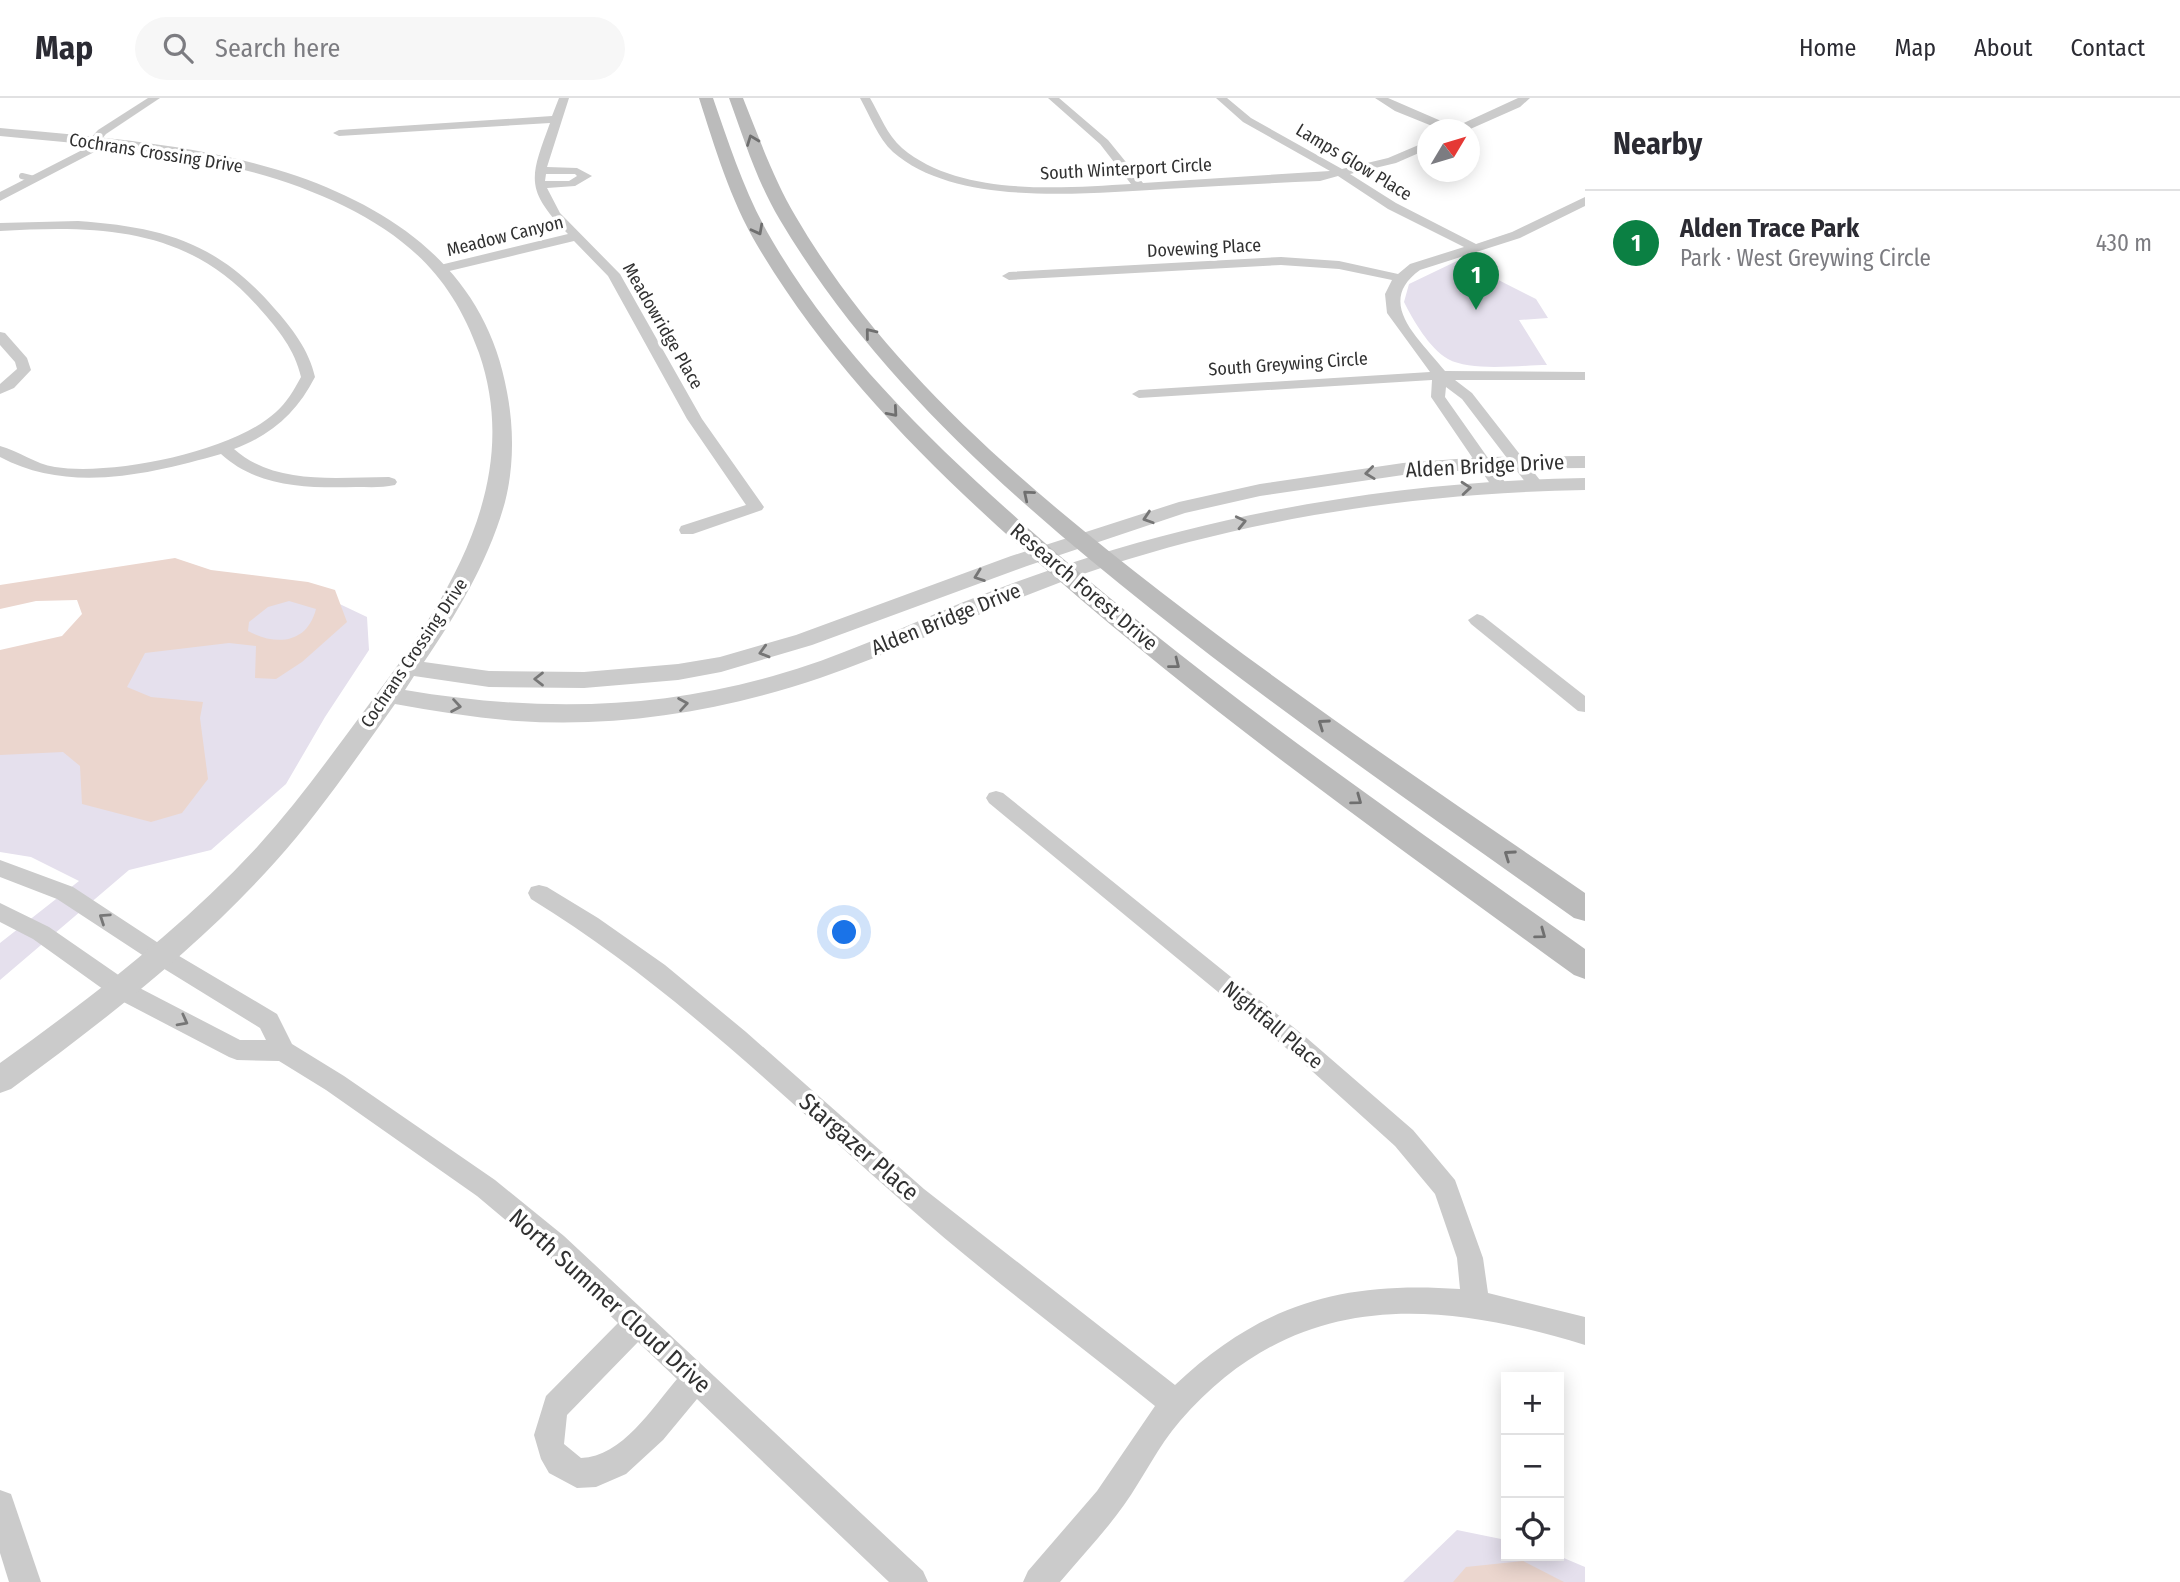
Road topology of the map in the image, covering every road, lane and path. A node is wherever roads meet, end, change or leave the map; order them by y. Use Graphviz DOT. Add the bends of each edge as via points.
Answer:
graph roads {
  1 [pos="155,98"];
  2 [pos="564,98"];
  3 [pos="706,98"];
  4 [pos="736,98"];
  5 [pos="865,98"];
  6 [pos="1053,98"];
  7 [pos="1221,98"];
  8 [pos="1380,98"];
  9 [pos="1525,98"];
  10 [pos="555,119"];
  11 [pos="1425,119"];
  12 [pos="1480,120"];
  13 [pos="0,132"];
  14 [pos="339,133"];
  15 [pos="94,141"];
  16 [pos="1417,149"];
  17 [pos="1340,173"];
  18 [pos="22,176"];
  19 [pos="34,179"];
  20 [pos="1140,187"];
  21 [pos="0,188"];
  22 [pos="0,197"];
  23 [pos="1585,201"];
  24 [pos="0,227"];
  25 [pos="572,231"];
  26 [pos="1475,248"];
  27 [pos="436,264"];
  28 [pos="1009,276"];
  29 [pos="1400,278"];
  30 [pos="0,336"];
  31 [pos="1440,375"];
  32 [pos="1585,376"];
  33 [pos="0,390"];
  34 [pos="1139,394"];
  35 [pos="224,448"];
  36 [pos="0,451"];
  37 [pos="1518,462"];
  38 [pos="1585,462"];
  39 [pos="8,463"];
  40 [pos="1483,463"];
  41 [pos="389,482"];
  42 [pos="1535,484"];
  43 [pos="1585,484"];
  44 [pos="1499,485"];
  45 [pos="687,530"];
  46 [pos="1081,540"];
  47 [pos="1043,553"];
  48 [pos="1105,562"];
  49 [pos="1065,574"];
  50 [pos="1477,620"];
  51 [pos="408,668"];
  52 [pos="389,695"];
  53 [pos="1585,706"];
  54 [pos="996,798"];
  55 [pos="0,867"];
  56 [pos="539,893"];
  57 [pos="1585,909"];
  58 [pos="0,912"];
  59 [pos="161,956"];
  60 [pos="1585,966"];
  61 [pos="122,989"];
  62 [pos="283,1051"];
  63 [pos="0,1080"];
  64 [pos="1476,1304"];
  65 [pos="638,1323"];
  66 [pos="1585,1331"];
  67 [pos="696,1378"];
  68 [pos="1176,1404"];
  69 [pos="0,1505"];
  70 [pos="25,1582"];
  71 [pos="912,1582"];
  72 [pos="1039,1582"];
  1 -- 15 [label="street"];
  2 -- 10 [label="street, Meadowridge Place"];
  3 -- 47 [label="main road, Research Forest Drive, one-way" via="744,204 796,292 842,355 901,421"];
  46 -- 4 [label="main road, Research Forest Drive, one-way" via="939,412 833,287 779,202"];
  5 -- 20 [label="street, South Winterport Circle" via="899,150 945,174 1028,191"];
  6 -- 20 [label="street" via="1104,142"];
  7 -- 17 [label="street, Lamps Glow Place" via="1247,120"];
  8 -- 11 [label="street"];
  9 -- 12 [label="street"];
  10 -- 14 [label="street"];
  10 -- 25 [label="street, Meadowridge Place" via="540,178 544,197"];
  13 -- 15 [label="street, Cochrans Crossing Drive"];
  15 -- 18 [label="street" via="72,147"];
  15 -- 19 [label="street" via="96,147"];
  15 -- 27 [label="street, Cochrans Crossing Drive" via="204,158 301,183 369,215 412,242"];
  16 -- 17 [label="street, South Winterport Circle" via="1392,161"];
  17 -- 20 [label="street, South Winterport Circle"];
  17 -- 26 [label="street, Lamps Glow Place" via="1392,206"];
  18 -- 19 [label="lane"];
  18 -- 21 [label="street"];
  19 -- 22 [label="street"];
  23 -- 26 [label="street" via="1536,227"];
  24 -- 35 [label="street" via="80,224 161,235 205,253 258,295 301,352 308,377 286,411"];
  25 -- 27 [label="street, Meadow Canyon"];
  25 -- 45 [label="street, Meadowridge Place" via="613,274 695,419 757,507"];
  26 -- 29 [label="street" via="1415,267"];
  27 -- 51 [label="street, Cochrans Crossing Drive" via="471,309 488,354 498,391 502,463 489,522 468,573"];
  28 -- 29 [label="street, Dovewing Place" via="1281,261 1339,265"];
  29 -- 31 [label="street" via="1392,294 1394,313"];
  30 -- 33 [label="street" via="22,360 24,370"];
  31 -- 32 [label="street, South Greywing Circle"];
  31 -- 34 [label="street, South Greywing Circle"];
  31 -- 37 [label="street" via="1468,397"];
  31 -- 40 [label="street" via="1438,397"];
  35 -- 39 [label="street" via="198,457 90,474"];
  35 -- 41 [label="street" via="235,461 281,477"];
  36 -- 39 [label="street"];
  37 -- 38 [label="street, Alden Bridge Drive"];
  37 -- 40 [label="street, Alden Bridge Drive"];
  37 -- 42 [label="street"];
  40 -- 44 [label="street"];
  40 -- 46 [label="street, Alden Bridge Drive, one-way" via="1260,490 1179,508"];
  42 -- 43 [label="street, Alden Bridge Drive"];
  42 -- 44 [label="street, Alden Bridge Drive"];
  48 -- 44 [label="street, Alden Bridge Drive, one-way" via="1283,512"];
  46 -- 47 [label="street, Alden Bridge Drive"];
  46 -- 48 [label="main road, Research Forest Drive"];
  47 -- 49 [label="main road, Research Forest Drive"];
  47 -- 51 [label="street, Alden Bridge Drive, one-way" via="804,640 689,670 543,680 489,679"];
  48 -- 49 [label="street, Alden Bridge Drive"];
  57 -- 48 [label="main road, Research Forest Drive, one-way" via="1273,689"];
  52 -- 49 [label="street, Alden Bridge Drive, one-way" via="533,713 585,714 690,703 781,682"];
  49 -- 60 [label="main road, Research Forest Drive, one-way" via="1234,710"];
  50 -- 53 [label="street"];
  51 -- 52 [label="street, Cochrans Crossing Drive"];
  52 -- 59 [label="street, Cochrans Crossing Drive" via="268,853"];
  54 -- 64 [label="street, Nightfall Place" via="1300,1046 1404,1138 1446,1188 1470,1258"];
  59 -- 55 [label="street, one-way" via="65,893"];
  56 -- 68 [label="street, Stargazer Place" via="657,972 915,1197"];
  58 -- 61 [label="street" via="41,933"];
  59 -- 61 [label="street, Cochrans Crossing Drive"];
  59 -- 62 [label="street" via="269,1021"];
  61 -- 62 [label="street, one-way" via="237,1050"];
  61 -- 63 [label="street, Cochrans Crossing Drive"];
  62 -- 65 [label="street, North Summer Cloud Drive" via="486,1188"];
  64 -- 66 [label="street"];
  64 -- 68 [label="street" via="1374,1301 1296,1320 1257,1338"];
  65 -- 67 [label="street, North Summer Cloud Drive"];
  65 -- 67 [label="street" via="556,1406 548,1442 568,1470 584,1475 617,1464"];
  67 -- 71 [label="street, North Summer Cloud Drive"];
  68 -- 72 [label="street" via="1107,1502"];
  69 -- 70 [label="street"];
}
